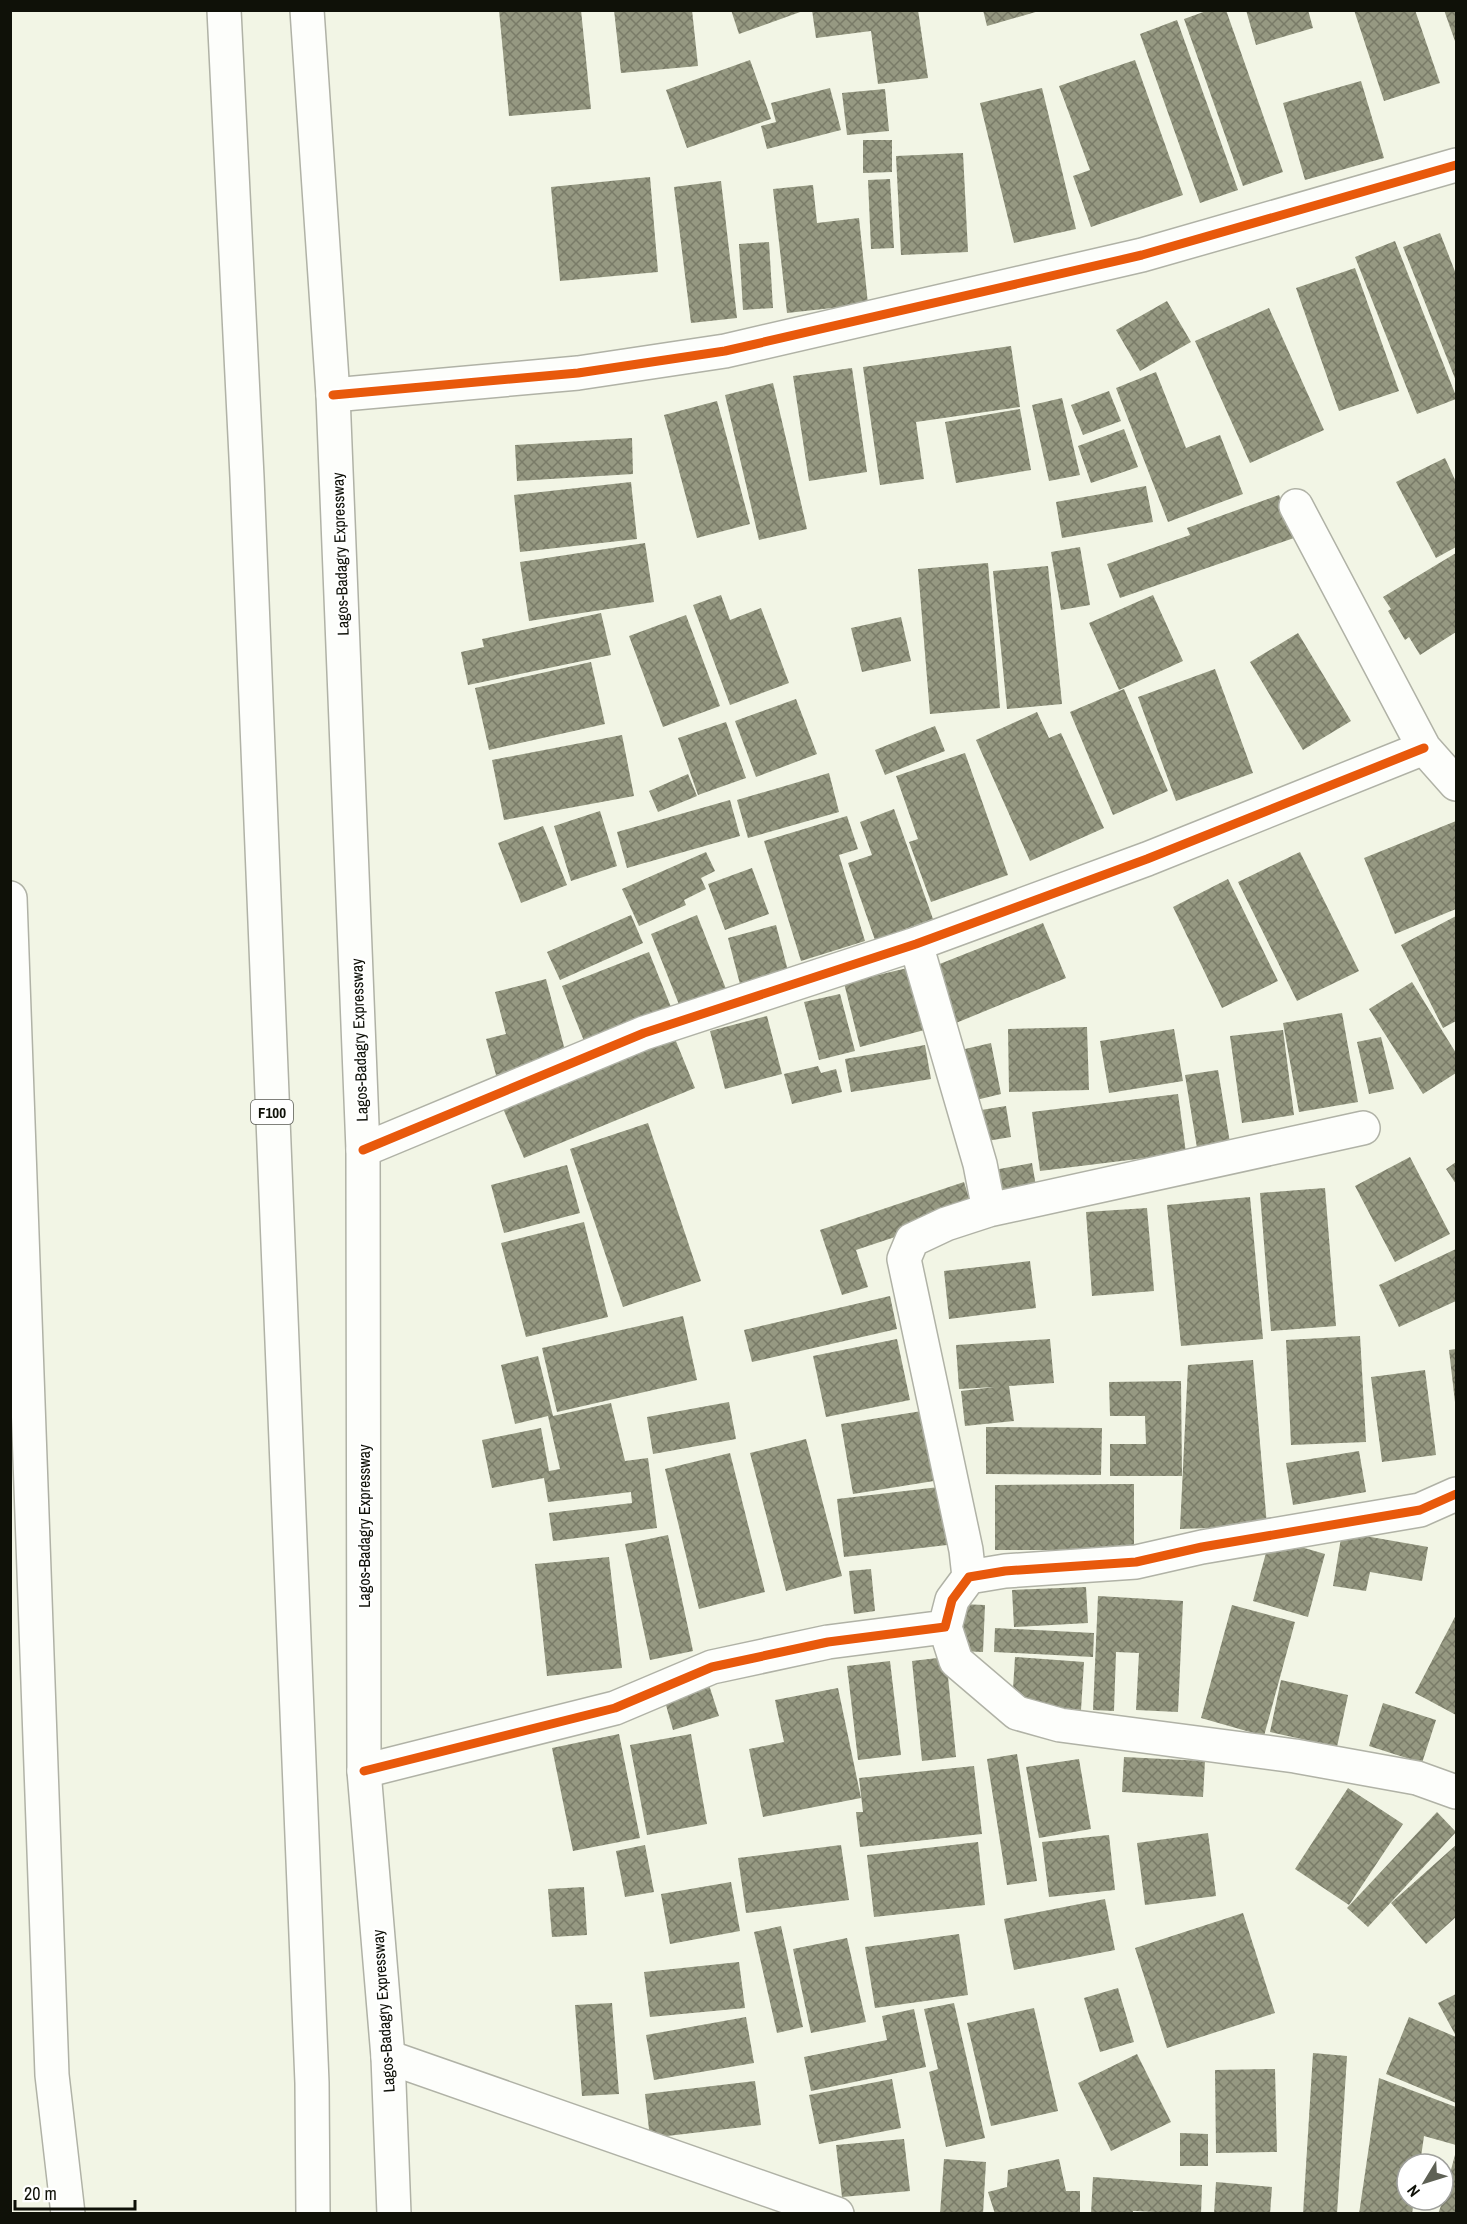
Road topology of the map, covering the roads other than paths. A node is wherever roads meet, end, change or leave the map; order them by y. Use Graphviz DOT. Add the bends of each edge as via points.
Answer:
graph roads {
  1 [pos="224,10"];
  2 [pos="306,10"];
  3 [pos="1456,165"];
  4 [pos="333,394"];
  5 [pos="1296,506"];
  6 [pos="1424,748"];
  7 [pos="1456,784"];
  8 [pos="10,898"];
  9 [pos="916,944"];
  10 [pos="1363,1128"];
  11 [pos="363,1150"];
  12 [pos="989,1210"];
  13 [pos="1456,1494"];
  14 [pos="969,1577"];
  15 [pos="945,1627"];
  16 [pos="364,1771"];
  17 [pos="1456,1792"];
  18 [pos="388,2057"];
  19 [pos="68,2214"];
  20 [pos="313,2214"];
  21 [pos="394,2214"];
  22 [pos="837,2214"];
  1 -- 20 [label="main road, F100" via="311,2071"];
  2 -- 4 [label="main road, Lagos-Badagry Expressway"];
  3 -- 4 [label="main road" via="1142,255 725,351 578,373"];
  4 -- 11 [label="main road, Lagos-Badagry Expressway"];
  5 -- 6 [label="main road"];
  6 -- 7 [label="main road"];
  6 -- 9 [label="main road" via="1147,859"];
  8 -- 19 [label="main road" via="52,2075"];
  9 -- 11 [label="main road" via="644,1034"];
  9 -- 12 [label="main road" via="980,1164"];
  10 -- 12 [label="main road"];
  11 -- 16 [label="main road, Lagos-Badagry Expressway"];
  12 -- 14 [label="main road" via="912,1240 904,1259"];
  13 -- 14 [label="main road" via="1420,1510 1136,1562"];
  14 -- 15 [label="main road" via="952,1600"];
  15 -- 16 [label="main road" via="828,1642 712,1667 615,1708"];
  15 -- 17 [label="main road" via="956,1661 1017,1713 1060,1725 1317,1760 1417,1778"];
  16 -- 18 [label="main road, Lagos-Badagry Expressway"];
  18 -- 21 [label="main road, Lagos-Badagry Expressway"];
  18 -- 22 [label="main road"];
}
